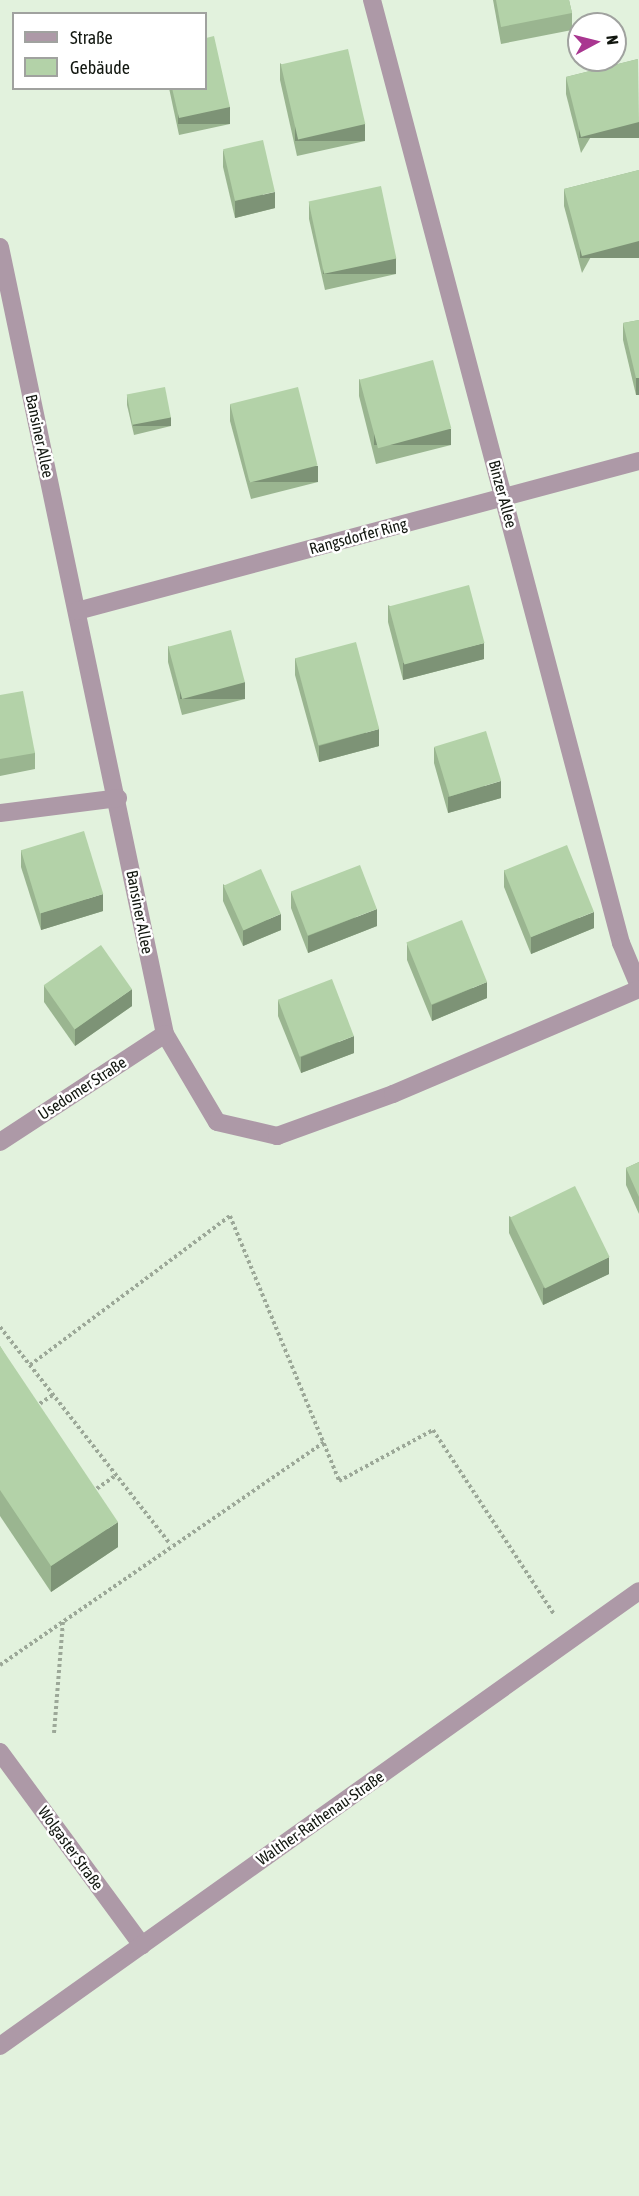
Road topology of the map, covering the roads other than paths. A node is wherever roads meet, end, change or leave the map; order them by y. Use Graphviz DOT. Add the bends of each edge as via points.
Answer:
graph roads {
  1 [pos="372,0"];
  2 [pos="0,247"];
  3 [pos="639,461"];
  4 [pos="504,496"];
  5 [pos="77,611"];
  6 [pos="118,798"];
  7 [pos="0,813"];
  8 [pos="639,988"];
  9 [pos="165,1034"];
  10 [pos="0,1142"];
  11 [pos="639,1591"];
  12 [pos="0,1752"];
  13 [pos="142,1945"];
  14 [pos="0,2046"];
  1 -- 4 [label="street, Binzer Allee"];
  2 -- 5 [label="street, Bansiner Allee"];
  3 -- 4 [label="street, Rangsdorfer Ring"];
  4 -- 5 [label="street, Rangsdorfer Ring"];
  4 -- 8 [label="street, Binzer Allee" via="621,943"];
  5 -- 6 [label="street, Bansiner Allee"];
  6 -- 7 [label="street"];
  6 -- 9 [label="street, Bansiner Allee"];
  8 -- 9 [label="street, Bansiner Allee" via="393,1094 277,1136 217,1122"];
  9 -- 10 [label="street, Usedomer Straße"];
  11 -- 13 [label="street, Walther-Rathenau-Straße"];
  12 -- 13 [label="street, Wolgaster Straße"];
  13 -- 14 [label="street, Walther-Rathenau-Straße"];
}
